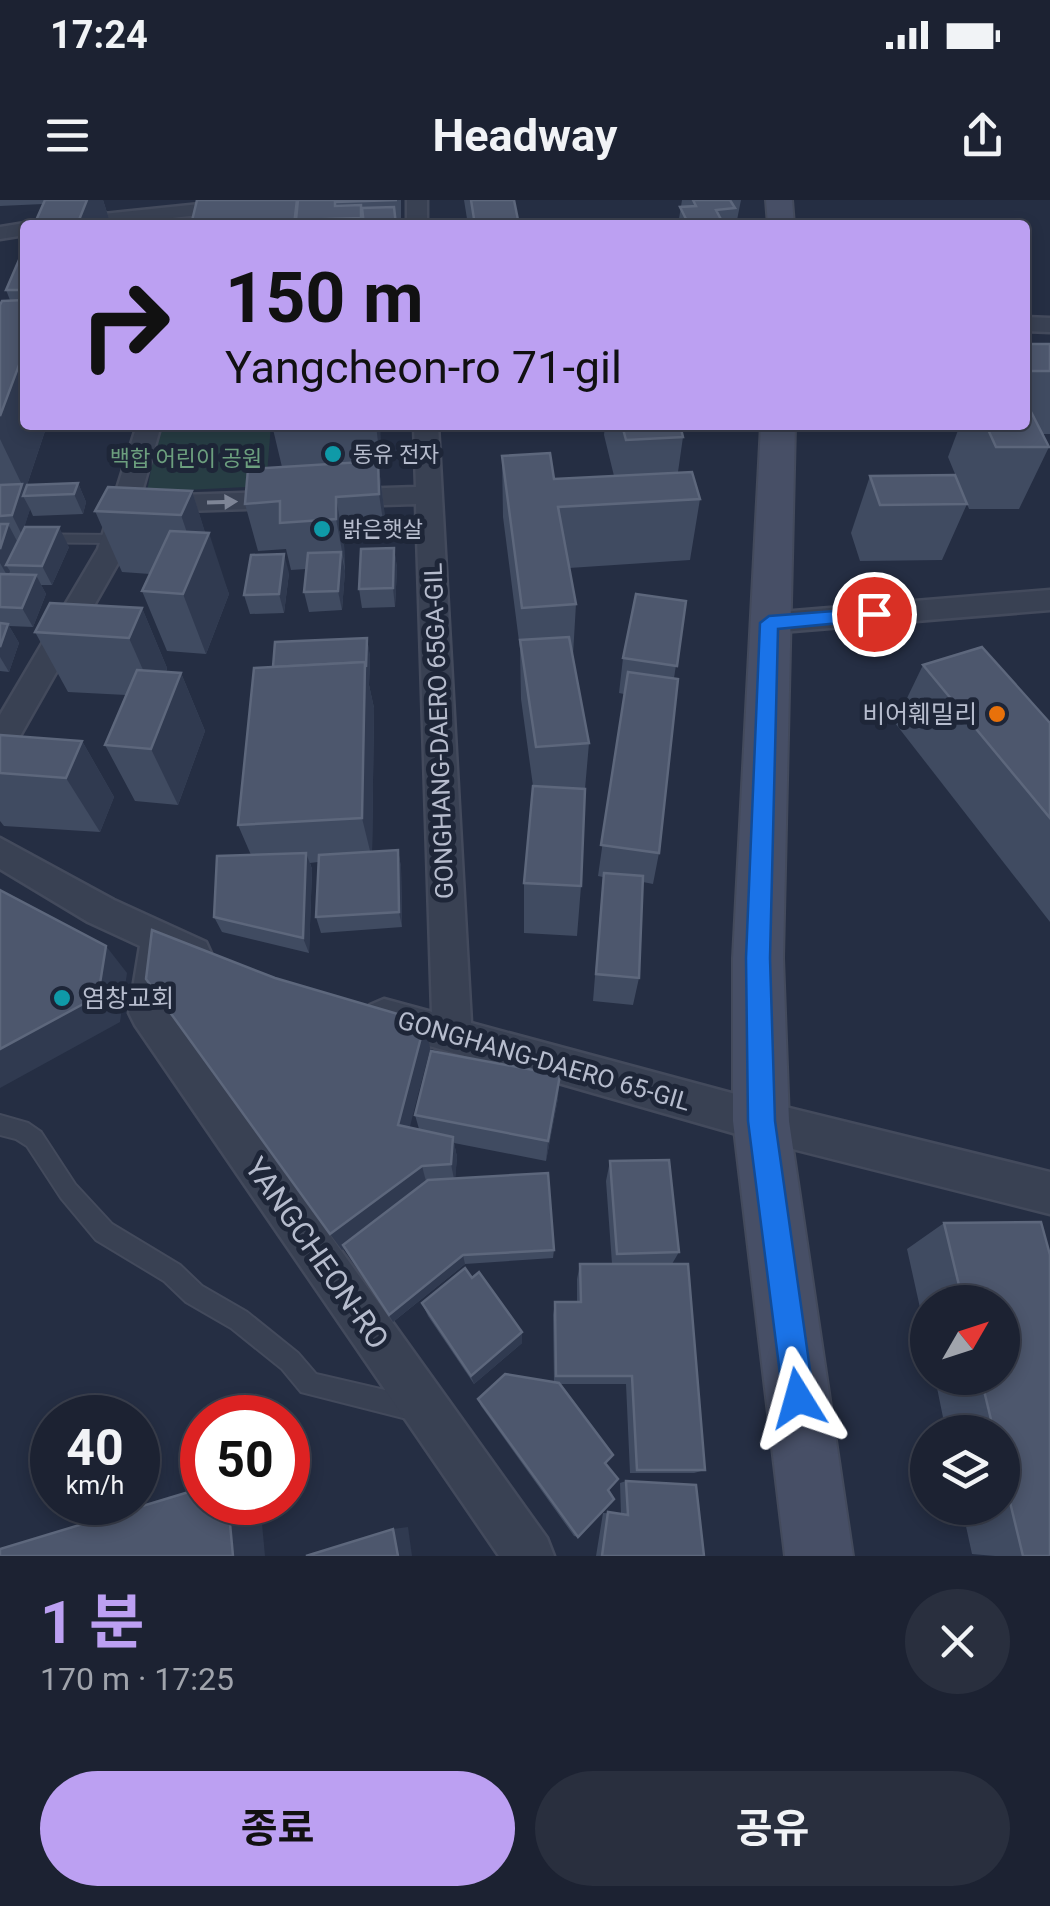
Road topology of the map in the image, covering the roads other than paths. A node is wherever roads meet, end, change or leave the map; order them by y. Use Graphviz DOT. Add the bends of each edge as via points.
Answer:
graph roads {
  1 [pos="199,212"];
  2 [pos="111,220"];
  3 [pos="148,430"];
  4 [pos="426,430"];
  5 [pos="778,430"];
  6 [pos="428,495"];
  7 [pos="125,505"];
  8 [pos="0,538"];
  9 [pos="115,539"];
  10 [pos="1050,600"];
  11 [pos="769,623"];
  12 [pos="0,743"];
  13 [pos="0,852"];
  14 [pos="160,938"];
  15 [pos="224,966"];
  16 [pos="346,1005"];
  17 [pos="452,1037"];
  18 [pos="762,1121"];
  19 [pos="0,1125"];
  20 [pos="1050,1192"];
  21 [pos="428,1412"];
  22 [pos="530,1556"];
  23 [pos="819,1556"];
  1 -- 2 [label="street"];
  3 -- 7 [label="street"];
  4 -- 6 [label="street, GONGHANG-DAERO 65GA-GIL"];
  5 -- 11 [label="main road"];
  7 -- 6 [label="street, one-way"];
  6 -- 17 [label="street, GONGHANG-DAERO 65GA-GIL"];
  7 -- 9 [label="street"];
  8 -- 9 [label="lane"];
  9 -- 12 [label="street"];
  10 -- 11 [label="street"];
  11 -- 18 [label="main road" via="758,958"];
  13 -- 14 [label="street" via="101,912"];
  14 -- 15 [label="street"];
  14 -- 21 [label="street, YANGCHEON-RO" via="148,1013"];
  16 -- 17 [label="street, GONGHANG-DAERO 65-GIL"];
  17 -- 18 [label="street, GONGHANG-DAERO 65-GIL"];
  18 -- 20 [label="street, GONGHANG-DAERO 65-GIL"];
  18 -- 23 [label="main road"];
  19 -- 21 [label="lane" via="34,1139 104,1232 239,1320 309,1384"];
  21 -- 22 [label="street, YANGCHEON-RO"];
}
